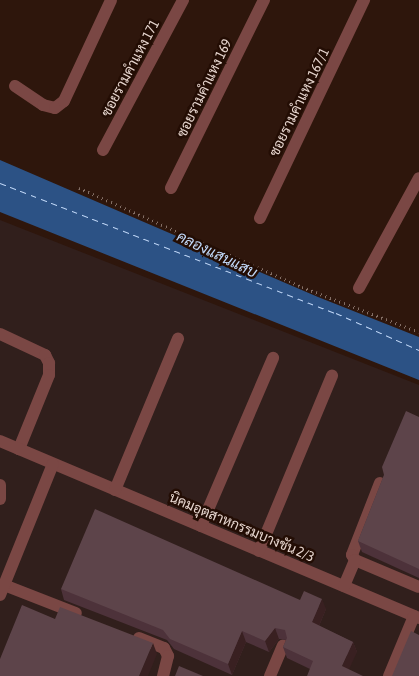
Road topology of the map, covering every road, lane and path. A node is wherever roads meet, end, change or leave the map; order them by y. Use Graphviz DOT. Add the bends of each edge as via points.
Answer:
graph roads {
  1 [pos="111,0"];
  2 [pos="183,0"];
  3 [pos="264,0"];
  4 [pos="364,0"];
  5 [pos="15,86"];
  6 [pos="104,150"];
  7 [pos="419,178"];
  8 [pos="79,188"];
  9 [pos="171,188"];
  10 [pos="260,218"];
  11 [pos="359,288"];
  12 [pos="419,332"];
  13 [pos="0,334"];
  14 [pos="178,339"];
  15 [pos="273,358"];
  16 [pos="332,376"];
  17 [pos="0,441"];
  18 [pos="19,449"];
  19 [pos="53,464"];
  20 [pos="380,483"];
  21 [pos="0,484"];
  22 [pos="115,490"];
  23 [pos="0,499"];
  24 [pos="201,526"];
  25 [pos="259,551"];
  26 [pos="355,560"];
  27 [pos="344,586"];
  28 [pos="419,587"];
  29 [pos="2,590"];
  30 [pos="417,617"];
  31 [pos="93,620"];
  32 [pos="128,634"];
  33 [pos="283,646"];
  34 [pos="163,676"];
  35 [pos="270,676"];
  36 [pos="389,676"];
  1 -- 5 [label="street" via="64,101 56,108 43,104"];
  2 -- 6 [label="street, ซอยรามคำแหง 171"];
  3 -- 9 [label="street, ซอยรามคำแหง 169"];
  4 -- 10 [label="street, ซอยรามคำแหง 167/1"];
  7 -- 11 [label="street"];
  8 -- 12 [label="path" via="302,287"];
  13 -- 18 [label="street" via="45,355 49,363 49,375"];
  14 -- 22 [label="street"];
  15 -- 24 [label="street"];
  16 -- 25 [label="street"];
  17 -- 18 [label="street, นิคมอุตสาหกรรมบางชัน 2/3"];
  18 -- 19 [label="street, นิคมอุตสาหกรรมบางชัน 2/3"];
  19 -- 22 [label="street, นิคมอุตสาหกรรมบางชัน 2/3"];
  19 -- 29 [label="street"];
  20 -- 26 [label="street" via="352,548"];
  21 -- 23 [label="street"];
  22 -- 24 [label="street, นิคมอุตสาหกรรมบางชัน 2/3"];
  24 -- 25 [label="street, นิคมอุตสาหกรรมบางชัน 2/3"];
  25 -- 27 [label="street, นิคมอุตสาหกรรมบางชัน 2/3"];
  26 -- 27 [label="street"];
  26 -- 28 [label="street"];
  27 -- 30 [label="street, นิคมอุตสาหกรรมบางชัน 2/3"];
  29 -- 31 [label="street"];
  30 -- 36 [label="street"];
  32 -- 34 [label="street" via="164,648 168,656"];
  33 -- 35 [label="street"];
}
